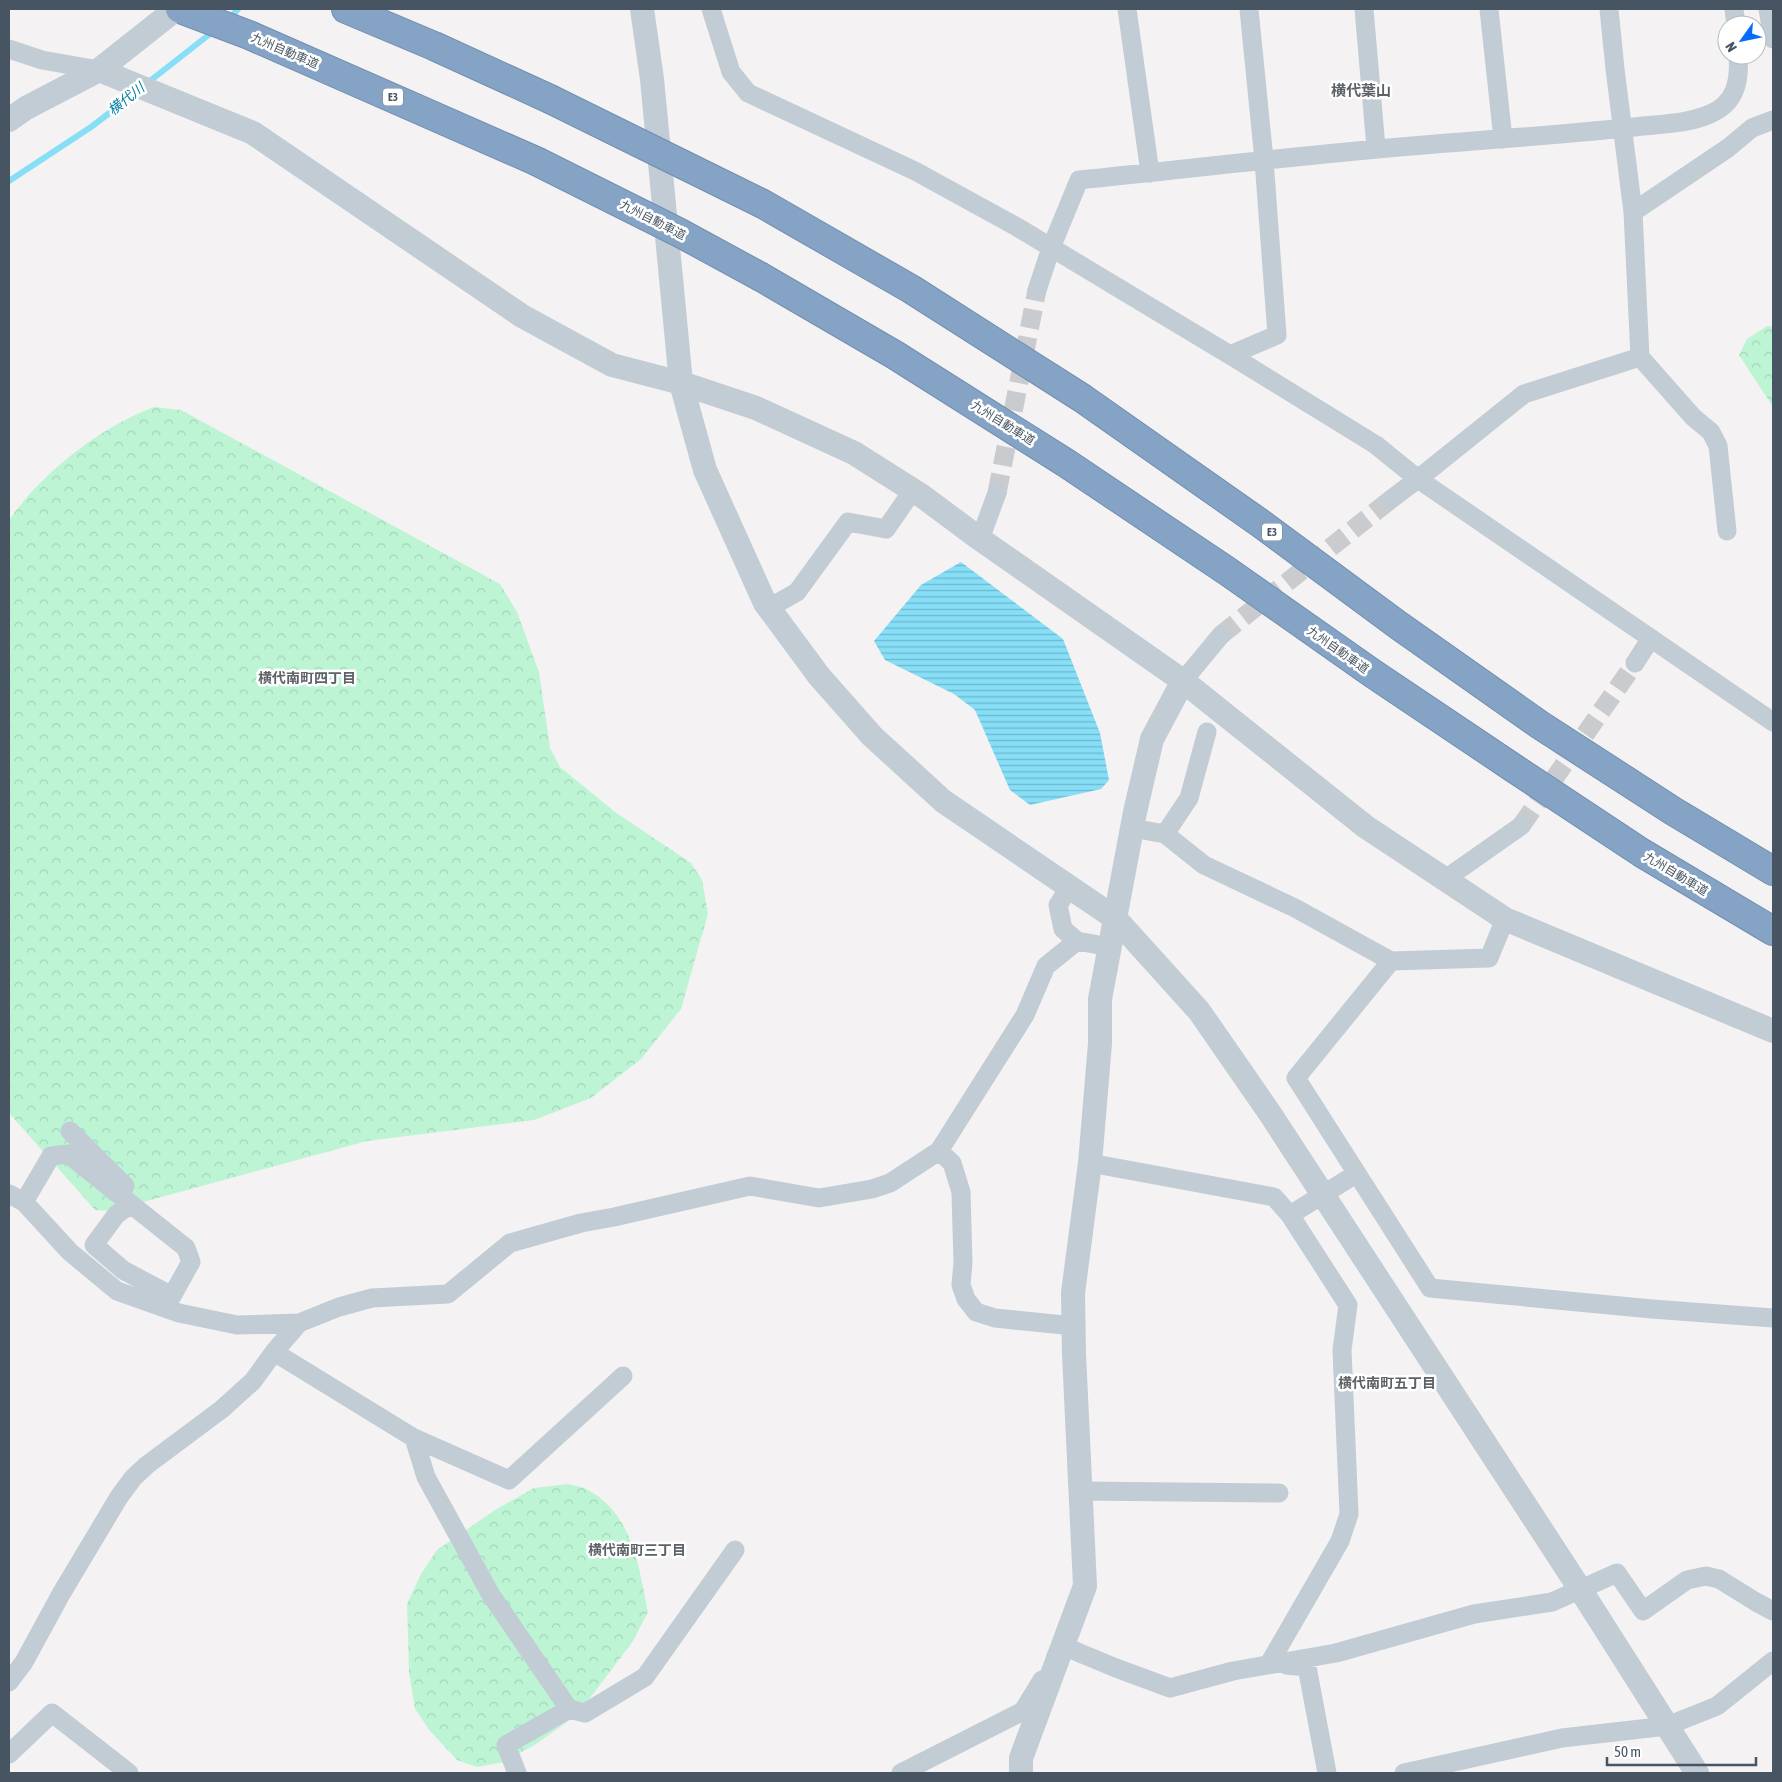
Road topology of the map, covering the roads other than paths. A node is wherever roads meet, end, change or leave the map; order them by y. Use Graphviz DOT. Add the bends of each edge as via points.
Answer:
graph roads {
  1 [pos="176,9"];
  2 [pos="180,9"];
  3 [pos="346,9"];
  4 [pos="642,9"];
  5 [pos="711,9"];
  6 [pos="1127,9"];
  7 [pos="1250,9"];
  8 [pos="1364,9"];
  9 [pos="1488,9"];
  10 [pos="1609,9"];
  11 [pos="1768,9"];
  12 [pos="1773,39"];
  13 [pos="9,49"];
  14 [pos="1738,65"];
  15 [pos="99,70"];
  16 [pos="9,120"];
  17 [pos="1773,120"];
  18 [pos="1622,129"];
  19 [pos="1503,138"];
  20 [pos="1376,148"];
  21 [pos="1264,160"];
  22 [pos="1150,173"];
  23 [pos="1633,212"];
  24 [pos="1050,248"];
  25 [pos="1037,290"];
  26 [pos="1230,355"];
  27 [pos="1640,357"];
  28 [pos="681,384"];
  29 [pos="1418,479"];
  30 [pos="914,490"];
  31 [pos="997,493"];
  32 [pos="1390,500"];
  33 [pos="1727,531"];
  34 [pos="980,539"];
  35 [pos="769,608"];
  36 [pos="1221,635"];
  37 [pos="1651,638"];
  38 [pos="1635,663"];
  39 [pos="1183,681"];
  40 [pos="1773,722"];
  41 [pos="1207,732"];
  42 [pos="1521,826"];
  43 [pos="1132,828"];
  44 [pos="1165,834"];
  45 [pos="1773,871"];
  46 [pos="1444,880"];
  47 [pos="1070,887"];
  48 [pos="1115,918"];
  49 [pos="1505,919"];
  50 [pos="1773,931"];
  51 [pos="1077,941"];
  52 [pos="1110,947"];
  53 [pos="1391,961"];
  54 [pos="1773,1031"];
  55 [pos="70,1131"];
  56 [pos="939,1152"];
  57 [pos="1090,1164"];
  58 [pos="1356,1174"];
  59 [pos="1322,1194"];
  60 [pos="16,1198"];
  61 [pos="126,1200"];
  62 [pos="1290,1215"];
  63 [pos="1773,1318"];
  64 [pos="299,1323"];
  65 [pos="1074,1326"];
  66 [pos="274,1352"];
  67 [pos="623,1376"];
  68 [pos="414,1438"];
  69 [pos="1080,1491"];
  70 [pos="1279,1493"];
  71 [pos="735,1550"];
  72 [pos="1580,1588"];
  73 [pos="1773,1611"];
  74 [pos="1063,1646"];
  75 [pos="1773,1661"];
  76 [pos="1270,1664"];
  77 [pos="9,1682"];
  78 [pos="569,1709"];
  79 [pos="1667,1726"];
  80 [pos="9,1754"];
  81 [pos="129,1773"];
  82 [pos="517,1773"];
  83 [pos="901,1773"];
  84 [pos="1021,1773"];
  85 [pos="1327,1773"];
  86 [pos="1404,1773"];
  87 [pos="1697,1773"];
  1 -- 15 [label="street"];
  2 -- 50 [label="highway, 九州自動車道 / E3, bridge" via="249,35 536,161 761,277 895,355 1066,463 1507,764 1642,853"];
  3 -- 45 [label="highway, E3, bridge" via="550,99 763,204 911,289 1082,398 1540,726"];
  4 -- 28 [label="street" via="652,79"];
  5 -- 24 [label="street" via="731,72 748,93 915,171"];
  6 -- 22 [label="street"];
  7 -- 21 [label="street"];
  8 -- 20 [label="street"];
  9 -- 19 [label="street"];
  10 -- 18 [label="street"];
  11 -- 12 [label="street"];
  13 -- 15 [label="street" via="42,60"];
  14 -- 18 [label="street" via="1733,94 1724,106 1709,115"];
  15 -- 16 [label="street"];
  15 -- 28 [label="street" via="253,134 522,316 612,365"];
  17 -- 23 [label="street" via="1752,128"];
  18 -- 19 [label="street"];
  18 -- 23 [label="street"];
  19 -- 20 [label="street"];
  20 -- 21 [label="street"];
  21 -- 22 [label="street"];
  21 -- 26 [label="street" via="1277,335"];
  22 -- 24 [label="street" via="1080,180"];
  23 -- 27 [label="street"];
  24 -- 25 [label="street"];
  24 -- 26 [label="street"];
  26 -- 29 [label="street" via="1376,445"];
  27 -- 29 [label="street" via="1524,394"];
  27 -- 33 [label="street" via="1693,417 1711,432 1718,446"];
  28 -- 30 [label="street" via="756,408 854,453"];
  28 -- 35 [label="street" via="705,470"];
  29 -- 32 [label="street"];
  29 -- 37 [label="street"];
  30 -- 34 [label="street"];
  30 -- 35 [label="street" via="886,529 848,522 797,592"];
  31 -- 34 [label="street"];
  34 -- 39 [label="street"];
  35 -- 47 [label="street" via="818,676 872,736 943,801"];
  36 -- 39 [label="street"];
  37 -- 38 [label="street"];
  37 -- 40 [label="street"];
  39 -- 43 [label="street" via="1152,739"];
  39 -- 46 [label="street" via="1366,827"];
  41 -- 44 [label="street" via="1189,798"];
  42 -- 46 [label="street"];
  43 -- 44 [label="street"];
  43 -- 48 [label="street"];
  44 -- 53 [label="street" via="1204,865 1295,908"];
  46 -- 49 [label="street"];
  47 -- 48 [label="street"];
  47 -- 51 [label="street" via="1058,905 1063,929"];
  48 -- 52 [label="street"];
  48 -- 59 [label="street" via="1199,1011"];
  49 -- 53 [label="street" via="1489,958"];
  49 -- 54 [label="street"];
  51 -- 52 [label="street"];
  51 -- 56 [label="street" via="1046,966 1025,1015"];
  52 -- 57 [label="street" via="1100,999 1100,1043"];
  53 -- 58 [label="street" via="1296,1078"];
  55 -- 61 [label="street" via="125,1186"];
  56 -- 64 [label="street" via="890,1183 872,1189 819,1198 750,1186 581,1222 510,1243 448,1294 372,1298"];
  56 -- 65 [label="street" via="952,1163 961,1192 961,1285 971,1306 976,1312 994,1318"];
  57 -- 62 [label="street" via="1274,1198"];
  57 -- 65 [label="street" via="1073,1293"];
  58 -- 59 [label="street"];
  58 -- 63 [label="street" via="1430,1288"];
  59 -- 62 [label="street"];
  59 -- 72 [label="street"];
  60 -- 61 [label="street" via="51,1156 68,1154"];
  60 -- 64 [label="street" via="70,1252 116,1291 179,1313 237,1325"];
  61 -- 61 [label="street" via="186,1248 191,1262 172,1296 123,1270 94,1245"];
  62 -- 76 [label="street" via="1348,1305 1342,1350 1349,1514 1340,1541"];
  64 -- 66 [label="street"];
  65 -- 69 [label="street"];
  66 -- 68 [label="street"];
  66 -- 77 [label="street" via="253,1381 222,1409 133,1478"];
  67 -- 68 [label="street" via="508,1480"];
  68 -- 78 [label="street" via="426,1477 491,1595"];
  69 -- 70 [label="street"];
  69 -- 74 [label="street" via="1085,1586"];
  71 -- 78 [label="street" via="645,1678 585,1713"];
  72 -- 73 [label="street" via="1617,1573 1644,1611 1687,1580 1706,1576 1719,1579"];
  72 -- 76 [label="street" via="1552,1602 1474,1614 1336,1654"];
  72 -- 79 [label="street"];
  74 -- 76 [label="street" via="1170,1688"];
  74 -- 83 [label="street" via="1023,1711"];
  74 -- 84 [label="street" via="1021,1758"];
  75 -- 79 [label="street" via="1717,1706"];
  76 -- 85 [label="street" via="1307,1667"];
  78 -- 82 [label="street" via="506,1745"];
  79 -- 86 [label="street" via="1562,1738"];
  79 -- 87 [label="street"];
  80 -- 81 [label="street" via="52,1713"];
}
